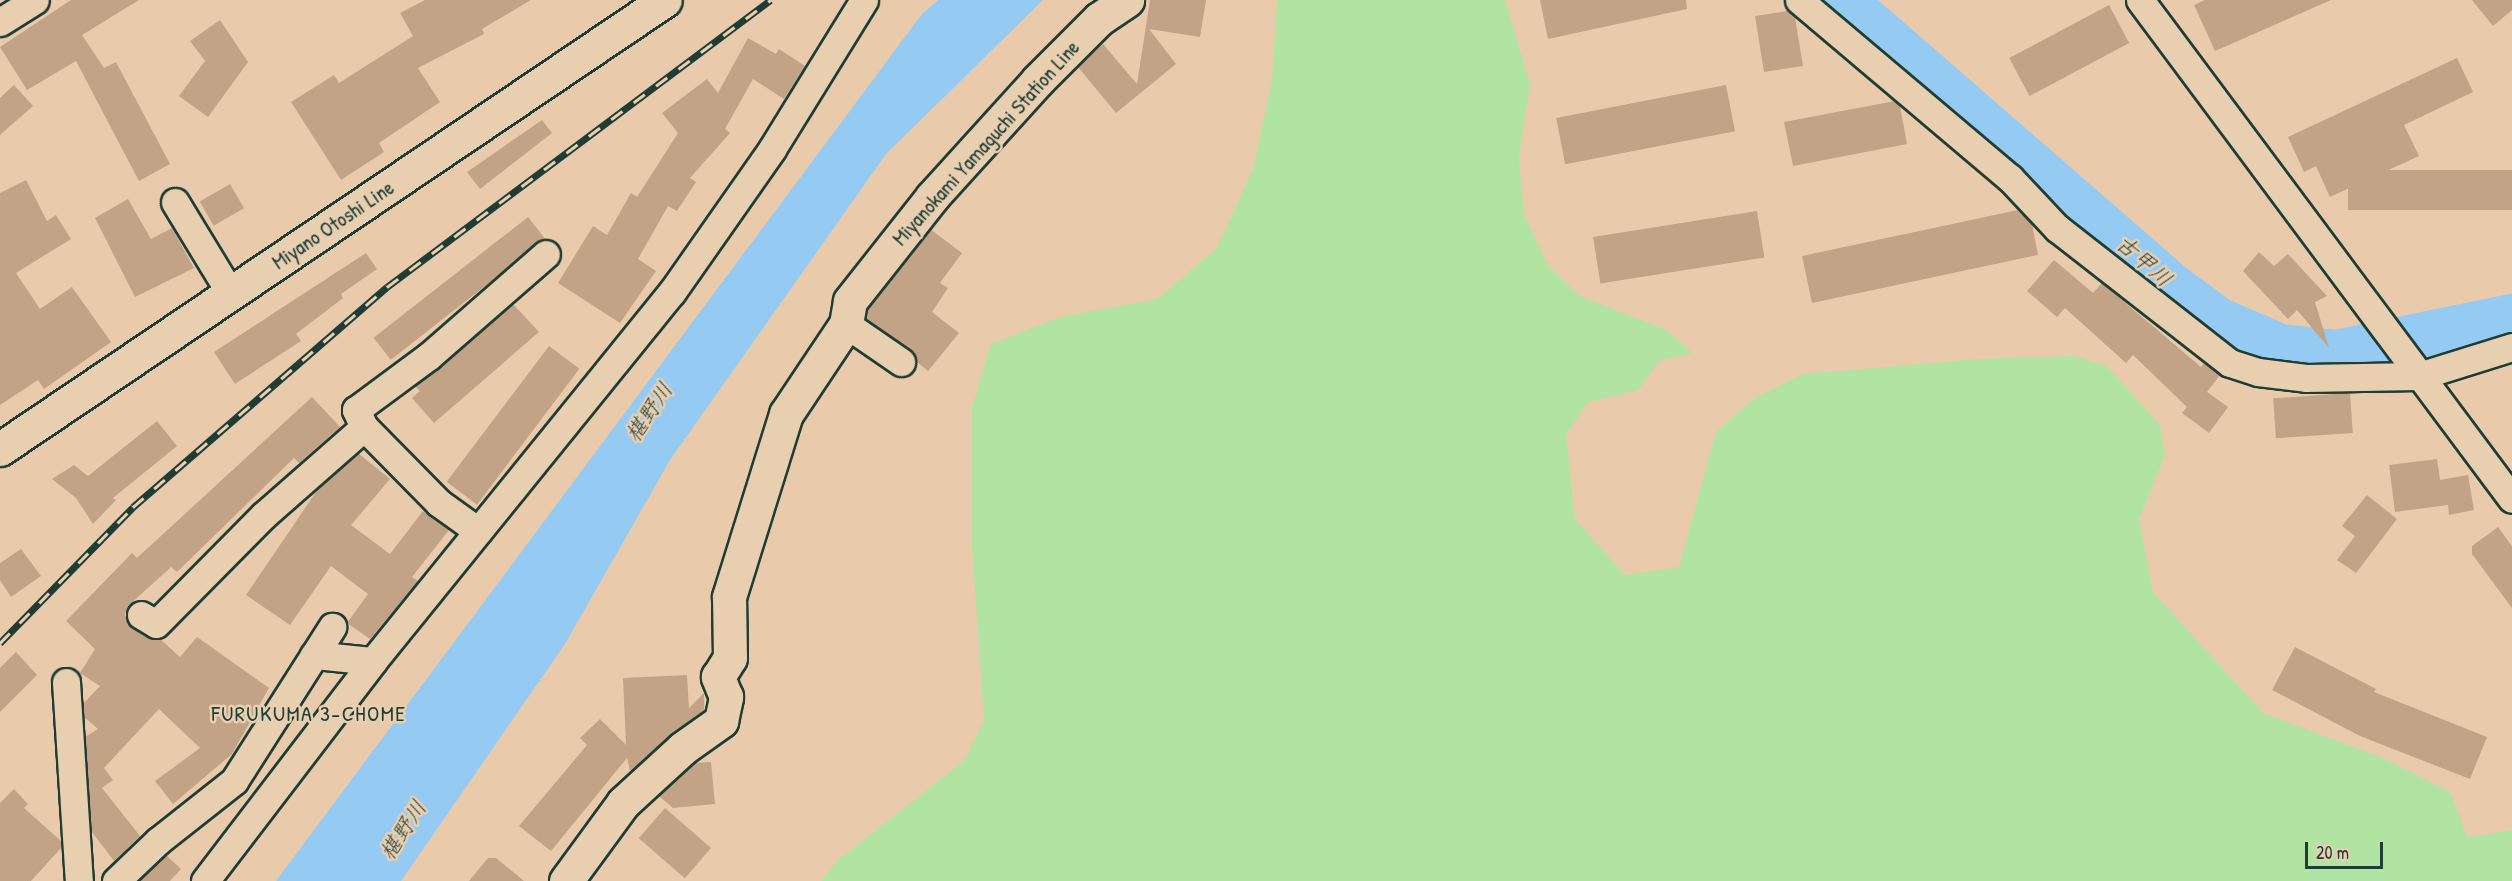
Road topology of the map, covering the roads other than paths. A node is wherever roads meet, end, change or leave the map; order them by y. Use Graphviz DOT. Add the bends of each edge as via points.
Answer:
graph roads {
  1 [pos="35,0"];
  2 [pos="665,0"];
  3 [pos="864,0"];
  4 [pos="1127,0"];
  5 [pos="1799,0"];
  6 [pos="2140,0"];
  7 [pos="0,22"];
  8 [pos="175,202"];
  9 [pos="546,254"];
  10 [pos="231,294"];
  11 [pos="846,324"];
  12 [pos="2512,347"];
  13 [pos="901,362"];
  14 [pos="2417,374"];
  15 [pos="364,427"];
  16 [pos="0,449"];
  17 [pos="2512,499"];
  18 [pos="478,531"];
  19 [pos="156,625"];
  20 [pos="332,627"];
  21 [pos="314,655"];
  22 [pos="374,661"];
  23 [pos="66,682"];
  24 [pos="79,881"];
  25 [pos="116,881"];
  26 [pos="205,881"];
  27 [pos="566,881"];
  1 -- 7 [label="street"];
  2 -- 10 [label="main road, Miyano Otoshi Line"];
  3 -- 18 [label="street" via="772,148 672,292"];
  4 -- 11 [label="main road, Miyanokami Yamaguchi Station Line" via="1099,19 1037,81 932,197 850,301"];
  5 -- 14 [label="street" via="2010,178 2057,228 2230,363 2258,372 2306,378"];
  6 -- 14 [label="street"];
  8 -- 10 [label="street"];
  9 -- 15 [label="street" via="429,356 356,410"];
  10 -- 16 [label="main road, Miyano Otoshi Line"];
  11 -- 13 [label="street"];
  11 -- 27 [label="main road, Miyanokami Yamaguchi Station Line" via="786,414 729,597 730,658 718,677 726,697 721,721 683,748 623,803"];
  12 -- 14 [label="street"];
  14 -- 17 [label="street"];
  15 -- 18 [label="street" via="439,503"];
  15 -- 19 [label="street" via="257,508"];
  18 -- 22 [label="street"];
  20 -- 21 [label="street"];
  21 -- 22 [label="street"];
  21 -- 25 [label="street" via="234,781"];
  22 -- 26 [label="street"];
  23 -- 24 [label="street"];
}
